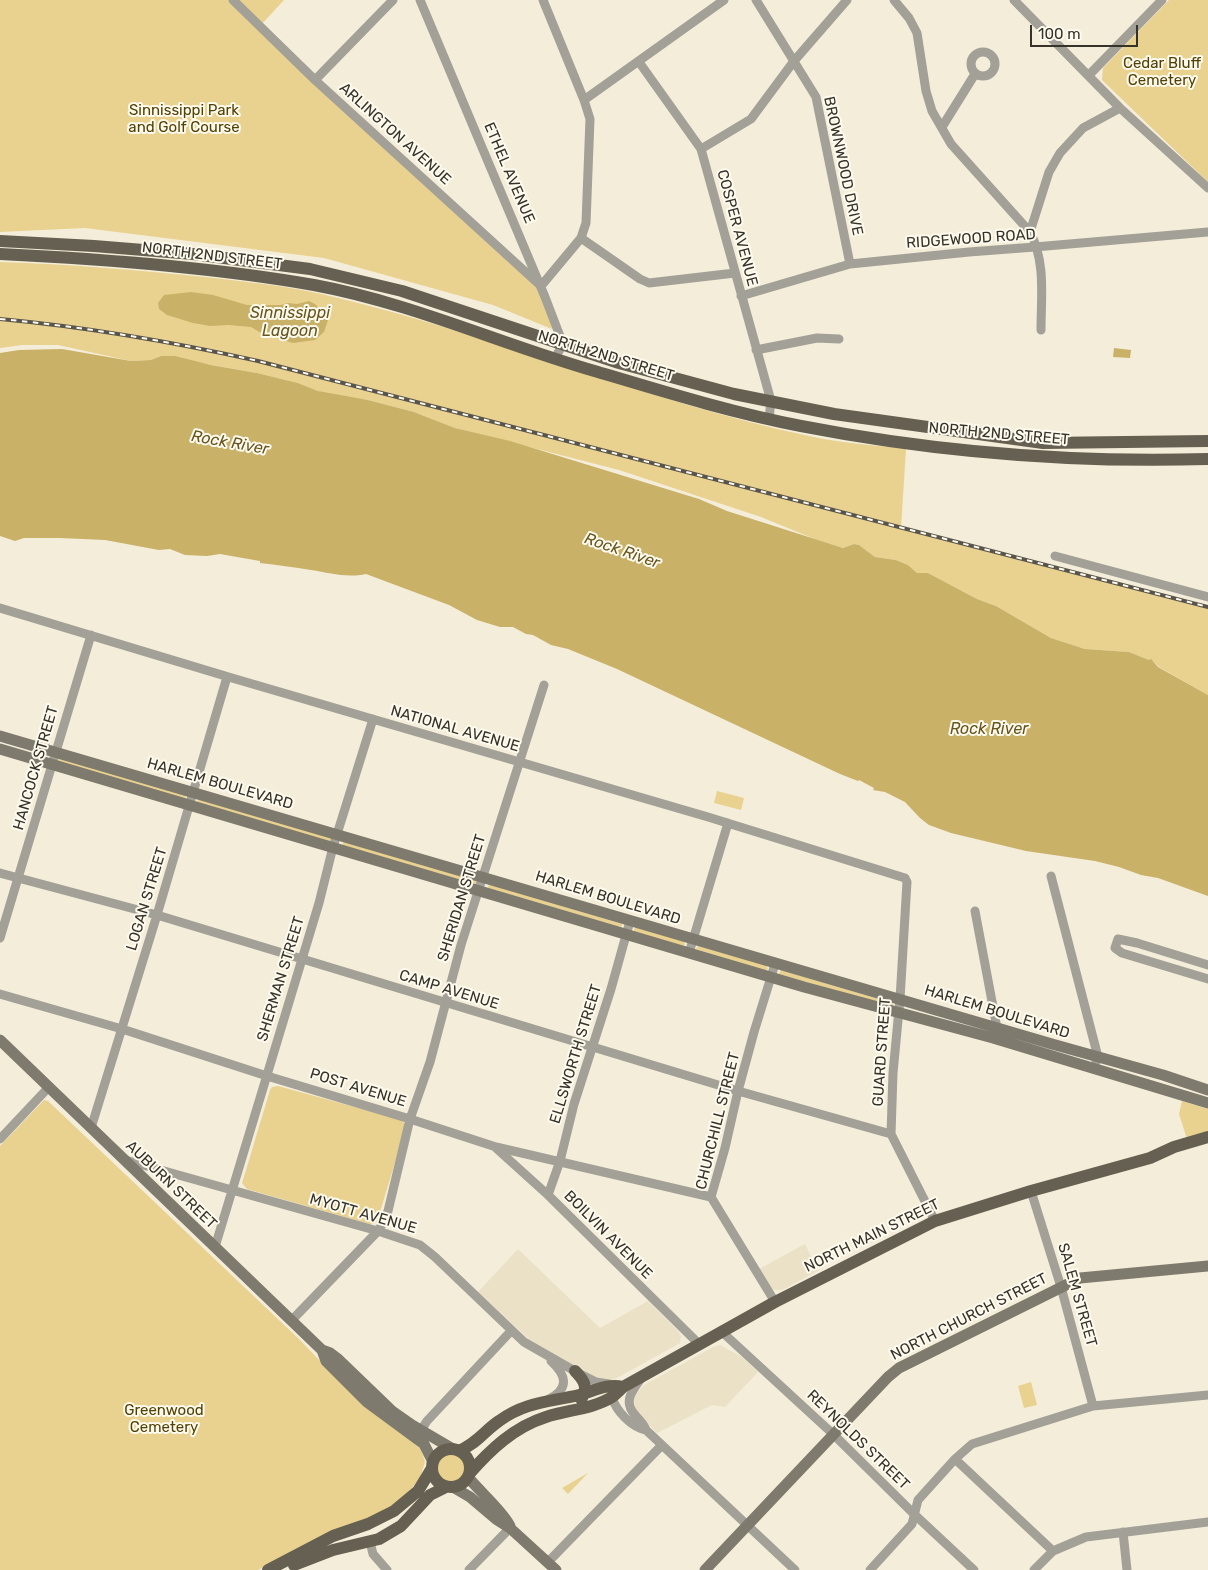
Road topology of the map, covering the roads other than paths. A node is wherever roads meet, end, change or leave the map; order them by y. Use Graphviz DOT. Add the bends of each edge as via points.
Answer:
graph roads {
  1 [pos="232,0"];
  2 [pos="393,0"];
  3 [pos="420,0"];
  4 [pos="542,0"];
  5 [pos="724,0"];
  6 [pos="756,0"];
  7 [pos="847,0"];
  8 [pos="894,0"];
  9 [pos="1014,0"];
  10 [pos="1162,0"];
  11 [pos="794,61"];
  12 [pos="639,62"];
  13 [pos="975,74"];
  14 [pos="1089,75"];
  15 [pos="315,80"];
  16 [pos="584,100"];
  17 [pos="1120,108"];
  18 [pos="942,127"];
  19 [pos="701,149"];
  20 [pos="1208,188"];
  21 [pos="1030,232"];
  22 [pos="1208,232"];
  23 [pos="580,238"];
  24 [pos="0,241"];
  25 [pos="1036,247"];
  26 [pos="0,254"];
  27 [pos="850,264"];
  28 [pos="734,273"];
  29 [pos="541,286"];
  30 [pos="741,296"];
  31 [pos="1041,330"];
  32 [pos="839,339"];
  33 [pos="562,344"];
  34 [pos="756,350"];
  35 [pos="555,358"];
  36 [pos="771,401"];
  37 [pos="769,418"];
  38 [pos="1208,441"];
  39 [pos="1208,459"];
  40 [pos="1055,556"];
  41 [pos="1208,597"];
  42 [pos="0,608"];
  43 [pos="91,635"];
  44 [pos="227,676"];
  45 [pos="544,684"];
  46 [pos="373,719"];
  47 [pos="0,736"];
  48 [pos="0,749"];
  49 [pos="55,752"];
  50 [pos="519,762"];
  51 [pos="51,765"];
  52 [pos="193,791"];
  53 [pos="189,806"];
  54 [pos="728,823"];
  55 [pos="338,834"];
  56 [pos="333,847"];
  57 [pos="0,873"];
  58 [pos="483,876"];
  59 [pos="903,876"];
  60 [pos="1052,876"];
  61 [pos="18,878"];
  62 [pos="478,891"];
  63 [pos="975,911"];
  64 [pos="157,915"];
  65 [pos="630,921"];
  66 [pos="626,935"];
  67 [pos="0,938"];
  68 [pos="692,939"];
  69 [pos="688,953"];
  70 [pos="302,959"];
  71 [pos="775,964"];
  72 [pos="1208,965"];
  73 [pos="771,977"];
  74 [pos="1208,979"];
  75 [pos="0,994"];
  76 [pos="900,999"];
  77 [pos="446,1003"];
  78 [pos="898,1013"];
  79 [pos="122,1029"];
  80 [pos="995,1033"];
  81 [pos="0,1040"];
  82 [pos="593,1046"];
  83 [pos="1098,1057"];
  84 [pos="1094,1069"];
  85 [pos="267,1076"];
  86 [pos="48,1088"];
  87 [pos="1208,1090"];
  88 [pos="738,1091"];
  89 [pos="1208,1103"];
  90 [pos="410,1118"];
  91 [pos="90,1128"];
  92 [pos="890,1134"];
  93 [pos="1208,1137"];
  94 [pos="0,1140"];
  95 [pos="1208,1146"];
  96 [pos="496,1147"];
  97 [pos="1150,1158"];
  98 [pos="123,1159"];
  99 [pos="560,1161"];
  100 [pos="233,1191"];
  101 [pos="1031,1191"];
  102 [pos="548,1195"];
  103 [pos="711,1197"];
  104 [pos="935,1221"];
  105 [pos="378,1231"];
  106 [pos="215,1247"];
  107 [pos="1208,1266"];
  108 [pos="1062,1287"];
  109 [pos="775,1302"];
  110 [pos="291,1321"];
  111 [pos="512,1330"];
  112 [pos="721,1332"];
  113 [pos="699,1344"];
  114 [pos="322,1350"];
  115 [pos="543,1354"];
  116 [pos="575,1371"];
  117 [pos="644,1376"];
  118 [pos="617,1389"];
  119 [pos="585,1393"];
  120 [pos="1208,1395"];
  121 [pos="543,1401"];
  122 [pos="1093,1406"];
  123 [pos="546,1417"];
  124 [pos="421,1430"];
  125 [pos="646,1430"];
  126 [pos="833,1434"];
  127 [pos="662,1444"];
  128 [pos="456,1450"];
  129 [pos="955,1460"];
  130 [pos="432,1465"];
  131 [pos="468,1476"];
  132 [pos="450,1487"];
  133 [pos="914,1514"];
  134 [pos="1208,1522"];
  135 [pos="748,1525"];
  136 [pos="510,1528"];
  137 [pos="1123,1532"];
  138 [pos="370,1542"];
  139 [pos="1053,1551"];
  140 [pos="552,1566"];
  141 [pos="268,1570"];
  142 [pos="285,1570"];
  143 [pos="387,1570"];
  144 [pos="470,1570"];
  145 [pos="705,1570"];
  146 [pos="796,1570"];
  147 [pos="870,1570"];
  148 [pos="974,1570"];
  149 [pos="1034,1570"];
  150 [pos="1127,1570"];
  1 -- 15 [label="street, ARLINGTON AVENUE"];
  2 -- 15 [label="street"];
  3 -- 29 [label="street, ETHEL AVENUE"];
  4 -- 16 [label="street"];
  5 -- 12 [label="street"];
  6 -- 11 [label="street, BROWNWOOD DRIVE"];
  7 -- 11 [label="street"];
  8 -- 18 [label="street" via="917,32 926,91 932,111"];
  9 -- 14 [label="street"];
  10 -- 14 [label="street"];
  11 -- 19 [label="street" via="751,119"];
  11 -- 27 [label="street, BROWNWOOD DRIVE" via="816,97"];
  12 -- 16 [label="street"];
  12 -- 19 [label="street, COSPER AVENUE"];
  13 -- 18 [label="street"];
  14 -- 17 [label="street"];
  15 -- 29 [label="street, ARLINGTON AVENUE"];
  16 -- 23 [label="street" via="590,119 586,223"];
  17 -- 20 [label="street"];
  17 -- 21 [label="street" via="1083,128 1060,153 1049,172"];
  18 -- 21 [label="street" via="960,155"];
  19 -- 28 [label="street, COSPER AVENUE"];
  21 -- 25 [label="street"];
  22 -- 25 [label="street, RIDGEWOOD ROAD"];
  23 -- 28 [label="street" via="649,283"];
  23 -- 29 [label="street"];
  24 -- 33 [label="main road, NORTH 2ND STREET" via="193,254 310,269 402,290"];
  25 -- 27 [label="street, RIDGEWOOD ROAD"];
  25 -- 31 [label="street" via="1042,270"];
  26 -- 35 [label="main road, NORTH 2ND STREET" via="188,267 315,285 389,303"];
  27 -- 30 [label="street, RIDGEWOOD ROAD"];
  28 -- 30 [label="street, COSPER AVENUE"];
  29 -- 33 [label="street, ETHEL AVENUE"];
  30 -- 34 [label="street, COSPER AVENUE"];
  32 -- 34 [label="street" via="817,338"];
  33 -- 35 [label="street"];
  33 -- 36 [label="main road, NORTH 2ND STREET" via="619,363"];
  34 -- 36 [label="street, COSPER AVENUE"];
  35 -- 37 [label="main road, NORTH 2ND STREET" via="688,398"];
  36 -- 37 [label="street, COSPER AVENUE"];
  36 -- 38 [label="main road, NORTH 2ND STREET" via="834,414 1043,443"];
  37 -- 39 [label="main road, NORTH 2ND STREET" via="874,438 967,450 1141,461"];
  40 -- 41 [label="street"];
  42 -- 43 [label="street, NATIONAL AVENUE"];
  43 -- 44 [label="street, NATIONAL AVENUE"];
  43 -- 49 [label="street, HANCOCK STREET"];
  44 -- 46 [label="street, NATIONAL AVENUE"];
  44 -- 52 [label="street, LOGAN STREET"];
  45 -- 50 [label="street, SHERIDAN STREET"];
  46 -- 50 [label="street, NATIONAL AVENUE"];
  46 -- 55 [label="street, SHERMAN STREET"];
  47 -- 49 [label="street, HARLEM BOULEVARD"];
  48 -- 51 [label="street, HARLEM BOULEVARD"];
  49 -- 51 [label="street, HANCOCK STREET"];
  49 -- 52 [label="street, HARLEM BOULEVARD"];
  50 -- 54 [label="street, NATIONAL AVENUE"];
  50 -- 58 [label="street, SHERIDAN STREET"];
  51 -- 53 [label="street, HARLEM BOULEVARD"];
  51 -- 61 [label="street, HANCOCK STREET"];
  52 -- 53 [label="street, LOGAN STREET"];
  52 -- 55 [label="street, HARLEM BOULEVARD"];
  53 -- 56 [label="street, HARLEM BOULEVARD"];
  53 -- 64 [label="street, LOGAN STREET"];
  54 -- 59 [label="street, NATIONAL AVENUE"];
  54 -- 68 [label="street"];
  55 -- 56 [label="street, SHERMAN STREET"];
  55 -- 58 [label="street, HARLEM BOULEVARD"];
  56 -- 62 [label="street, HARLEM BOULEVARD"];
  56 -- 70 [label="street, SHERMAN STREET"];
  57 -- 61 [label="street, CAMP AVENUE"];
  58 -- 62 [label="street, SHERIDAN STREET"];
  58 -- 65 [label="street, HARLEM BOULEVARD"];
  59 -- 76 [label="street, GUARD STREET" via="907,882"];
  60 -- 83 [label="street"];
  61 -- 64 [label="street, CAMP AVENUE"];
  61 -- 67 [label="street, HANCOCK STREET"];
  62 -- 66 [label="street, HARLEM BOULEVARD"];
  62 -- 77 [label="street, SHERIDAN STREET"];
  63 -- 80 [label="street"];
  64 -- 70 [label="street, CAMP AVENUE"];
  64 -- 79 [label="street, LOGAN STREET"];
  65 -- 66 [label="street, ELLSWORTH STREET"];
  65 -- 68 [label="street, HARLEM BOULEVARD"];
  66 -- 69 [label="street, HARLEM BOULEVARD"];
  66 -- 82 [label="street, ELLSWORTH STREET"];
  68 -- 69 [label="street"];
  68 -- 71 [label="street, HARLEM BOULEVARD"];
  69 -- 73 [label="street, HARLEM BOULEVARD"];
  70 -- 77 [label="street, CAMP AVENUE"];
  70 -- 85 [label="street, SHERMAN STREET"];
  71 -- 73 [label="street, CHURCHILL STREET"];
  71 -- 76 [label="street, HARLEM BOULEVARD"];
  72 -- 74 [label="street" via="1118,939 1115,948 1122,953"];
  73 -- 78 [label="street, HARLEM BOULEVARD"];
  73 -- 88 [label="street, CHURCHILL STREET"];
  75 -- 79 [label="street, POST AVENUE"];
  76 -- 78 [label="street, GUARD STREET"];
  76 -- 80 [label="street, HARLEM BOULEVARD"];
  77 -- 82 [label="street, CAMP AVENUE"];
  77 -- 90 [label="street, SHERIDAN STREET"];
  78 -- 80 [label="street, HARLEM BOULEVARD"];
  78 -- 92 [label="street, GUARD STREET"];
  79 -- 85 [label="street, POST AVENUE"];
  79 -- 91 [label="street, LOGAN STREET"];
  80 -- 83 [label="street, HARLEM BOULEVARD"];
  80 -- 84 [label="street, HARLEM BOULEVARD"];
  81 -- 86 [label="street, AUBURN STREET"];
  82 -- 88 [label="street, CAMP AVENUE"];
  82 -- 99 [label="street, ELLSWORTH STREET"];
  83 -- 84 [label="street"];
  83 -- 87 [label="street, HARLEM BOULEVARD"];
  84 -- 89 [label="street, HARLEM BOULEVARD"];
  85 -- 90 [label="street, POST AVENUE"];
  85 -- 100 [label="street, SHERMAN STREET"];
  86 -- 91 [label="street, AUBURN STREET"];
  86 -- 94 [label="street"];
  88 -- 92 [label="street, CAMP AVENUE"];
  88 -- 103 [label="street, CHURCHILL STREET"];
  90 -- 96 [label="street, POST AVENUE"];
  90 -- 105 [label="street, SHERIDAN STREET" via="388,1211"];
  91 -- 98 [label="street, AUBURN STREET"];
  92 -- 104 [label="street"];
  93 -- 97 [label="main road, NORTH MAIN STREET"];
  95 -- 97 [label="main road"];
  96 -- 99 [label="street, POST AVENUE"];
  96 -- 102 [label="street, BOILVIN AVENUE"];
  97 -- 101 [label="main road, NORTH MAIN STREET"];
  98 -- 100 [label="street, MYOTT AVENUE"];
  98 -- 106 [label="street, AUBURN STREET"];
  99 -- 102 [label="street, ELLSWORTH STREET"];
  99 -- 103 [label="street, POST AVENUE"];
  100 -- 105 [label="street, MYOTT AVENUE"];
  100 -- 106 [label="street, SHERMAN STREET"];
  101 -- 104 [label="main road, NORTH MAIN STREET"];
  101 -- 108 [label="street, SALEM STREET"];
  102 -- 113 [label="street, BOILVIN AVENUE"];
  103 -- 109 [label="street, CHURCHILL STREET"];
  104 -- 109 [label="main road, NORTH MAIN STREET"];
  105 -- 110 [label="street, SHERIDAN STREET"];
  105 -- 111 [label="street, MYOTT AVENUE" via="425,1248"];
  106 -- 110 [label="street, AUBURN STREET"];
  107 -- 108 [label="street, NORTH CHURCH STREET" via="1080,1278"];
  108 -- 122 [label="street, SALEM STREET"];
  108 -- 126 [label="street, NORTH CHURCH STREET" via="899,1368"];
  109 -- 112 [label="main road, NORTH MAIN STREET"];
  110 -- 114 [label="street, AUBURN STREET"];
  111 -- 115 [label="street, MYOTT AVENUE"];
  111 -- 124 [label="street"];
  112 -- 113 [label="main road, NORTH MAIN STREET"];
  112 -- 126 [label="street, REYNOLDS STREET"];
  113 -- 117 [label="main road, NORTH MAIN STREET"];
  114 -- 124 [label="street, AUBURN STREET" via="338,1359 392,1411"];
  114 -- 130 [label="street, AUBURN STREET" via="326,1361 367,1402 424,1444"];
  115 -- 116 [label="street, MYOTT AVENUE"];
  115 -- 121 [label="street" via="557,1366 564,1379 558,1393"];
  116 -- 118 [label="street, MYOTT AVENUE"];
  116 -- 119 [label="main road" via="584,1383"];
  117 -- 118 [label="main road, NORTH MAIN STREET"];
  117 -- 125 [label="street" via="632,1390 629,1405"];
  118 -- 119 [label="main road, NORTH MAIN STREET"];
  118 -- 123 [label="main road, NORTH MAIN STREET" via="594,1404"];
  118 -- 125 [label="street" via="616,1408 638,1428"];
  119 -- 121 [label="main road, NORTH MAIN STREET"];
  119 -- 123 [label="main road" via="574,1404"];
  120 -- 122 [label="street"];
  121 -- 128 [label="main road, NORTH MAIN STREET" via="514,1412 478,1441"];
  122 -- 129 [label="street" via="972,1444"];
  123 -- 131 [label="main road, NORTH MAIN STREET" via="530,1423 489,1451"];
  124 -- 128 [label="street, AUBURN STREET"];
  125 -- 127 [label="street"];
  126 -- 133 [label="street, REYNOLDS STREET"];
  126 -- 135 [label="street, NORTH CHURCH STREET"];
  127 -- 135 [label="street"];
  127 -- 140 [label="street"];
  128 -- 130 [label="main road" via="441,1452"];
  128 -- 131 [label="main road" via="468,1459"];
  129 -- 133 [label="street" via="918,1500"];
  129 -- 139 [label="street"];
  130 -- 132 [label="main road" via="436,1480"];
  130 -- 141 [label="main road" via="418,1491 394,1511 334,1536"];
  131 -- 132 [label="main road" via="459,1486"];
  131 -- 136 [label="street" via="504,1516"];
  132 -- 136 [label="street" via="470,1496"];
  132 -- 138 [label="main road" via="430,1495 401,1526"];
  133 -- 147 [label="street" via="912,1524"];
  133 -- 148 [label="street, REYNOLDS STREET"];
  134 -- 137 [label="street"];
  135 -- 145 [label="street, NORTH CHURCH STREET"];
  135 -- 146 [label="street"];
  136 -- 140 [label="street"];
  136 -- 144 [label="street"];
  137 -- 139 [label="street" via="1086,1537"];
  137 -- 150 [label="street"];
  138 -- 142 [label="main road" via="333,1550"];
  138 -- 143 [label="street" via="373,1554"];
  139 -- 149 [label="street"];
}
